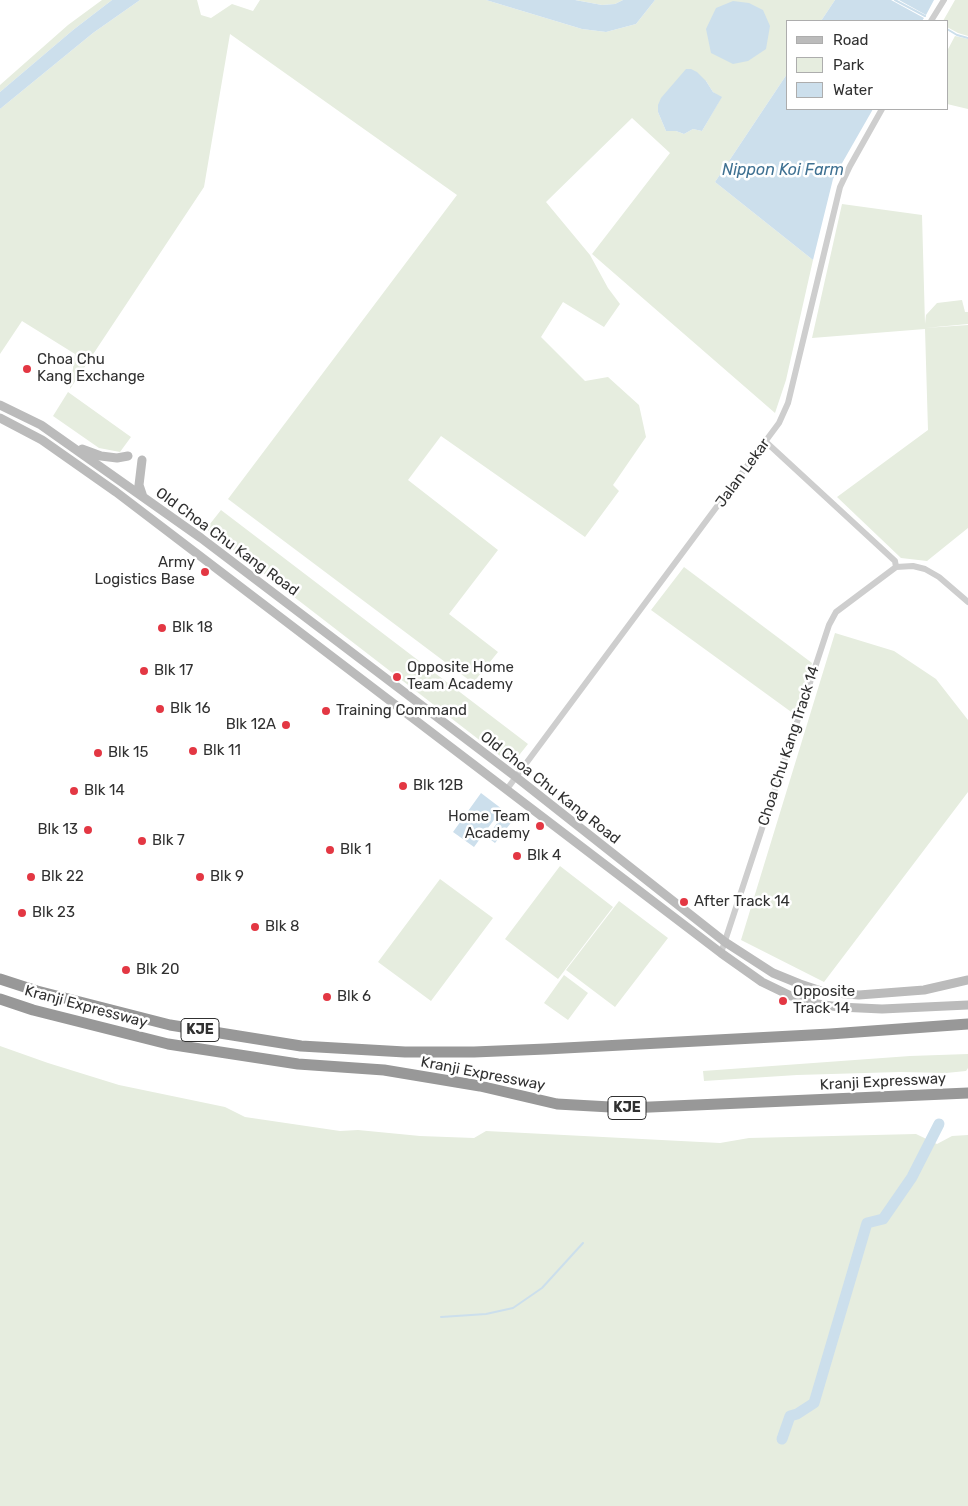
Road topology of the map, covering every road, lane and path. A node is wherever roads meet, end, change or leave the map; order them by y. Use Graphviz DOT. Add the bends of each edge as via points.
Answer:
graph roads {
  1 [pos="944,0"];
  2 [pos="933,20"];
  3 [pos="881,110"];
  4 [pos="0,405"];
  5 [pos="0,418"];
  6 [pos="766,442"];
  7 [pos="72,446"];
  8 [pos="128,456"];
  9 [pos="142,460"];
  10 [pos="143,497"];
  11 [pos="896,567"];
  12 [pos="968,602"];
  13 [pos="325,631"];
  14 [pos="323,648"];
  15 [pos="516,777"];
  16 [pos="507,789"];
  17 [pos="725,942"];
  18 [pos="721,953"];
  19 [pos="0,979"];
  20 [pos="968,980"];
  21 [pos="924,990"];
  22 [pos="0,999"];
  23 [pos="968,1005"];
  24 [pos="929,1007"];
  25 [pos="968,1024"];
  26 [pos="968,1093"];
  1 -- 2 [label="street"];
  3 -- 6 [label="street, Jalan Lekar" via="840,186 788,403"];
  4 -- 7 [label="main road, Old Choa Chu Kang Road" via="41,425"];
  5 -- 14 [label="main road, Old Choa Chu Kang Road" via="42,440 108,486"];
  6 -- 11 [label="street" via="895,561"];
  6 -- 15 [label="street, Jalan Lekar"];
  7 -- 8 [label="main road" via="101,456"];
  7 -- 10 [label="main road, Old Choa Chu Kang Road"];
  9 -- 10 [label="main road" via="139,485"];
  10 -- 13 [label="main road, Old Choa Chu Kang Road"];
  11 -- 12 [label="street" via="925,569 940,577"];
  11 -- 17 [label="street, Choa Chu Kang Track 14" via="836,612 829,625"];
  13 -- 14 [label="main road" via="321,638"];
  13 -- 15 [label="main road, Old Choa Chu Kang Road"];
  14 -- 16 [label="main road, Old Choa Chu Kang Road"];
  15 -- 16 [label="street, Jalan Lekar"];
  15 -- 17 [label="main road, Old Choa Chu Kang Road"];
  16 -- 18 [label="main road, Old Choa Chu Kang Road"];
  17 -- 18 [label="street, Choa Chu Kang Track 14"];
  17 -- 21 [label="main road, Old Choa Chu Kang Road" via="773,973 824,992 852,995"];
  18 -- 24 [label="main road, Old Choa Chu Kang Road" via="762,982 817,1004 864,1009"];
  19 -- 25 [label="highway, Kranji Expressway / KJE" via="170,1025 301,1046 404,1052 546,1049"];
  20 -- 21 [label="main road, Old Choa Chu Kang Road"];
  21 -- 24 [label="main road" via="931,998"];
  22 -- 26 [label="highway, Kranji Expressway / KJE" via="168,1044 298,1064 384,1070 480,1086 557,1104 628,1108"];
  23 -- 24 [label="main road, Old Choa Chu Kang Road"];
}
